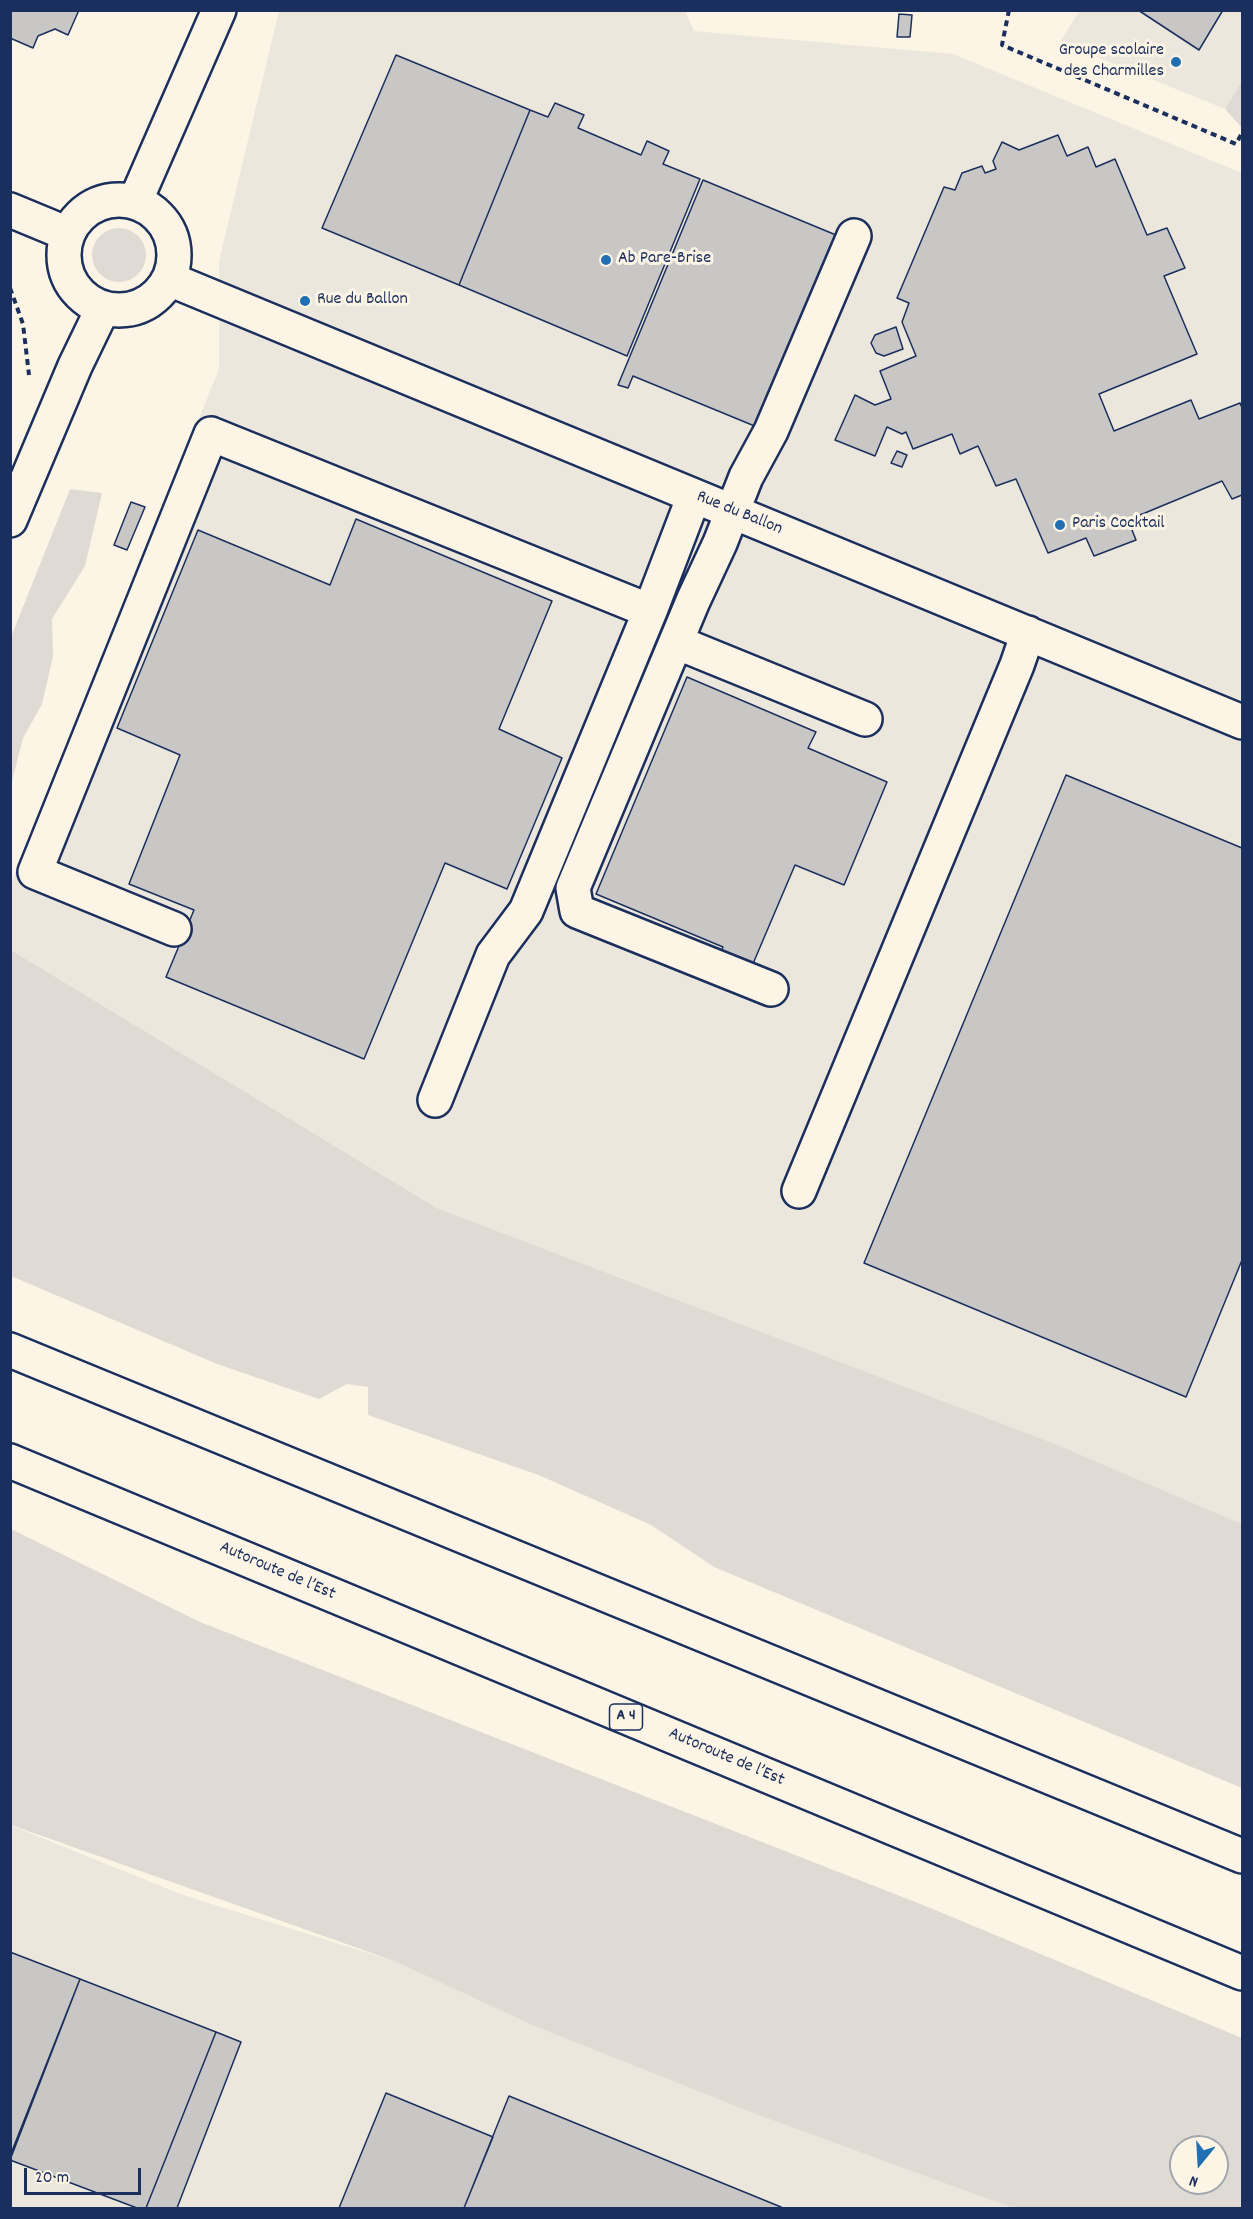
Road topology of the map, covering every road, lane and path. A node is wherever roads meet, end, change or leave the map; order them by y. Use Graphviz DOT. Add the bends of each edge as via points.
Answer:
graph roads {
  1 [pos="219,10"];
  2 [pos="1009,10"];
  3 [pos="1242,133"];
  4 [pos="135,202"];
  5 [pos="10,210"];
  6 [pos="68,234"];
  7 [pos="854,236"];
  8 [pos="169,279"];
  9 [pos="10,288"];
  10 [pos="103,308"];
  11 [pos="27,383"];
  12 [pos="694,496"];
  13 [pos="732,511"];
  14 [pos="10,520"];
  15 [pos="650,611"];
  16 [pos="1028,633"];
  17 [pos="676,642"];
  18 [pos="865,719"];
  19 [pos="1242,722"];
  20 [pos="174,929"];
  21 [pos="771,989"];
  22 [pos="435,1100"];
  23 [pos="799,1191"];
  24 [pos="10,1350"];
  25 [pos="10,1461"];
  26 [pos="1242,1856"];
  27 [pos="1242,1973"];
  1 -- 4 [label="main road"];
  2 -- 3 [label="path" via="1002,45 1236,144"];
  4 -- 6 [label="main road" via="103,202 88,209"];
  4 -- 8 [label="main road" via="152,211 173,242 174,261"];
  5 -- 6 [label="main road"];
  6 -- 10 [label="main road" via="64,256 69,278 77,291"];
  7 -- 13 [label="main road" via="771,431"];
  8 -- 10 [label="main road" via="148,302 134,308"];
  8 -- 12 [label="main road, Rue du Ballon"];
  9 -- 11 [label="path" via="23,324 30,373"];
  10 -- 14 [label="main road"];
  12 -- 13 [label="main road, Rue du Ballon"];
  12 -- 15 [label="main road"];
  13 -- 16 [label="main road, Rue du Ballon"];
  13 -- 17 [label="main road"];
  15 -- 20 [label="main road" via="211,434 35,873"];
  15 -- 22 [label="main road" via="526,911 493,955"];
  16 -- 19 [label="main road, Rue du Ballon"];
  16 -- 23 [label="main road"];
  17 -- 18 [label="main road"];
  17 -- 21 [label="main road" via="573,888 577,911"];
  24 -- 26 [label="main road"];
  25 -- 27 [label="main road, Autoroute de l’Est / A 4"];
}
